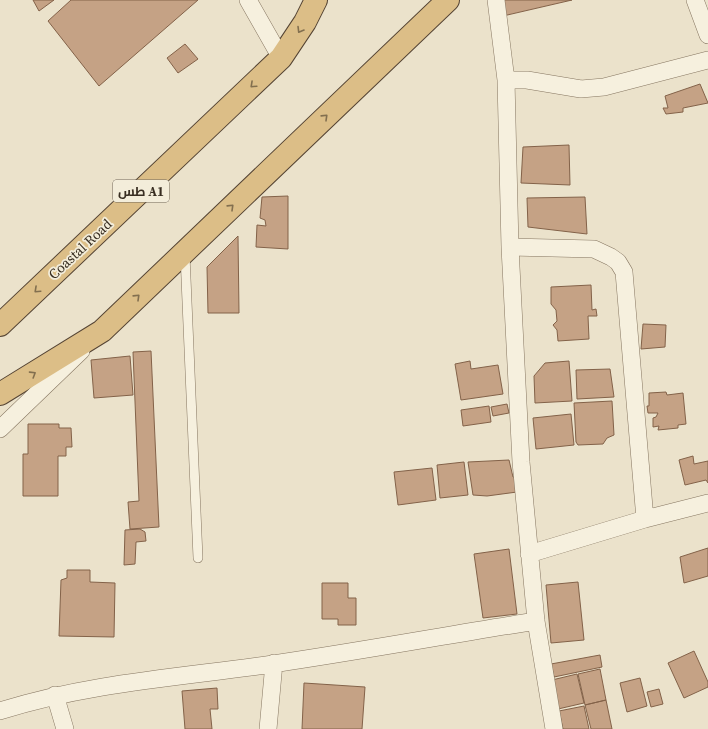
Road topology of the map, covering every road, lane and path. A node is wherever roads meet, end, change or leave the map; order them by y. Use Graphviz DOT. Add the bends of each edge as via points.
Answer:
graph roads {
  1 [pos="248,0"];
  2 [pos="316,0"];
  3 [pos="448,0"];
  4 [pos="496,0"];
  5 [pos="695,0"];
  6 [pos="708,35"];
  7 [pos="281,58"];
  8 [pos="708,60"];
  9 [pos="506,80"];
  10 [pos="510,247"];
  11 [pos="185,251"];
  12 [pos="2,318"];
  13 [pos="102,331"];
  14 [pos="0,394"];
  15 [pos="0,429"];
  16 [pos="708,503"];
  17 [pos="645,519"];
  18 [pos="529,554"];
  19 [pos="198,558"];
  20 [pos="536,621"];
  21 [pos="274,664"];
  22 [pos="55,695"];
  23 [pos="0,711"];
  24 [pos="64,729"];
  25 [pos="268,729"];
  26 [pos="554,729"];
  1 -- 7 [label="street"];
  2 -- 7 [label="highway, Coastal Road, one-way"];
  11 -- 3 [label="highway, one-way"];
  4 -- 9 [label="street"];
  5 -- 6 [label="street"];
  7 -- 12 [label="highway, Coastal Road / طس A1, one-way"];
  8 -- 9 [label="street" via="604,87 581,89 527,80"];
  9 -- 10 [label="street"];
  10 -- 17 [label="street" via="594,249 618,262 624,272"];
  10 -- 18 [label="street" via="521,462"];
  13 -- 11 [label="highway, one-way"];
  11 -- 19 [label="lane"];
  14 -- 13 [label="highway, one-way"];
  13 -- 15 [label="street"];
  16 -- 17 [label="street"];
  17 -- 18 [label="street"];
  18 -- 20 [label="street"];
  20 -- 21 [label="street"];
  20 -- 26 [label="street"];
  21 -- 22 [label="street"];
  21 -- 25 [label="street"];
  22 -- 23 [label="street"];
  22 -- 24 [label="street"];
}
